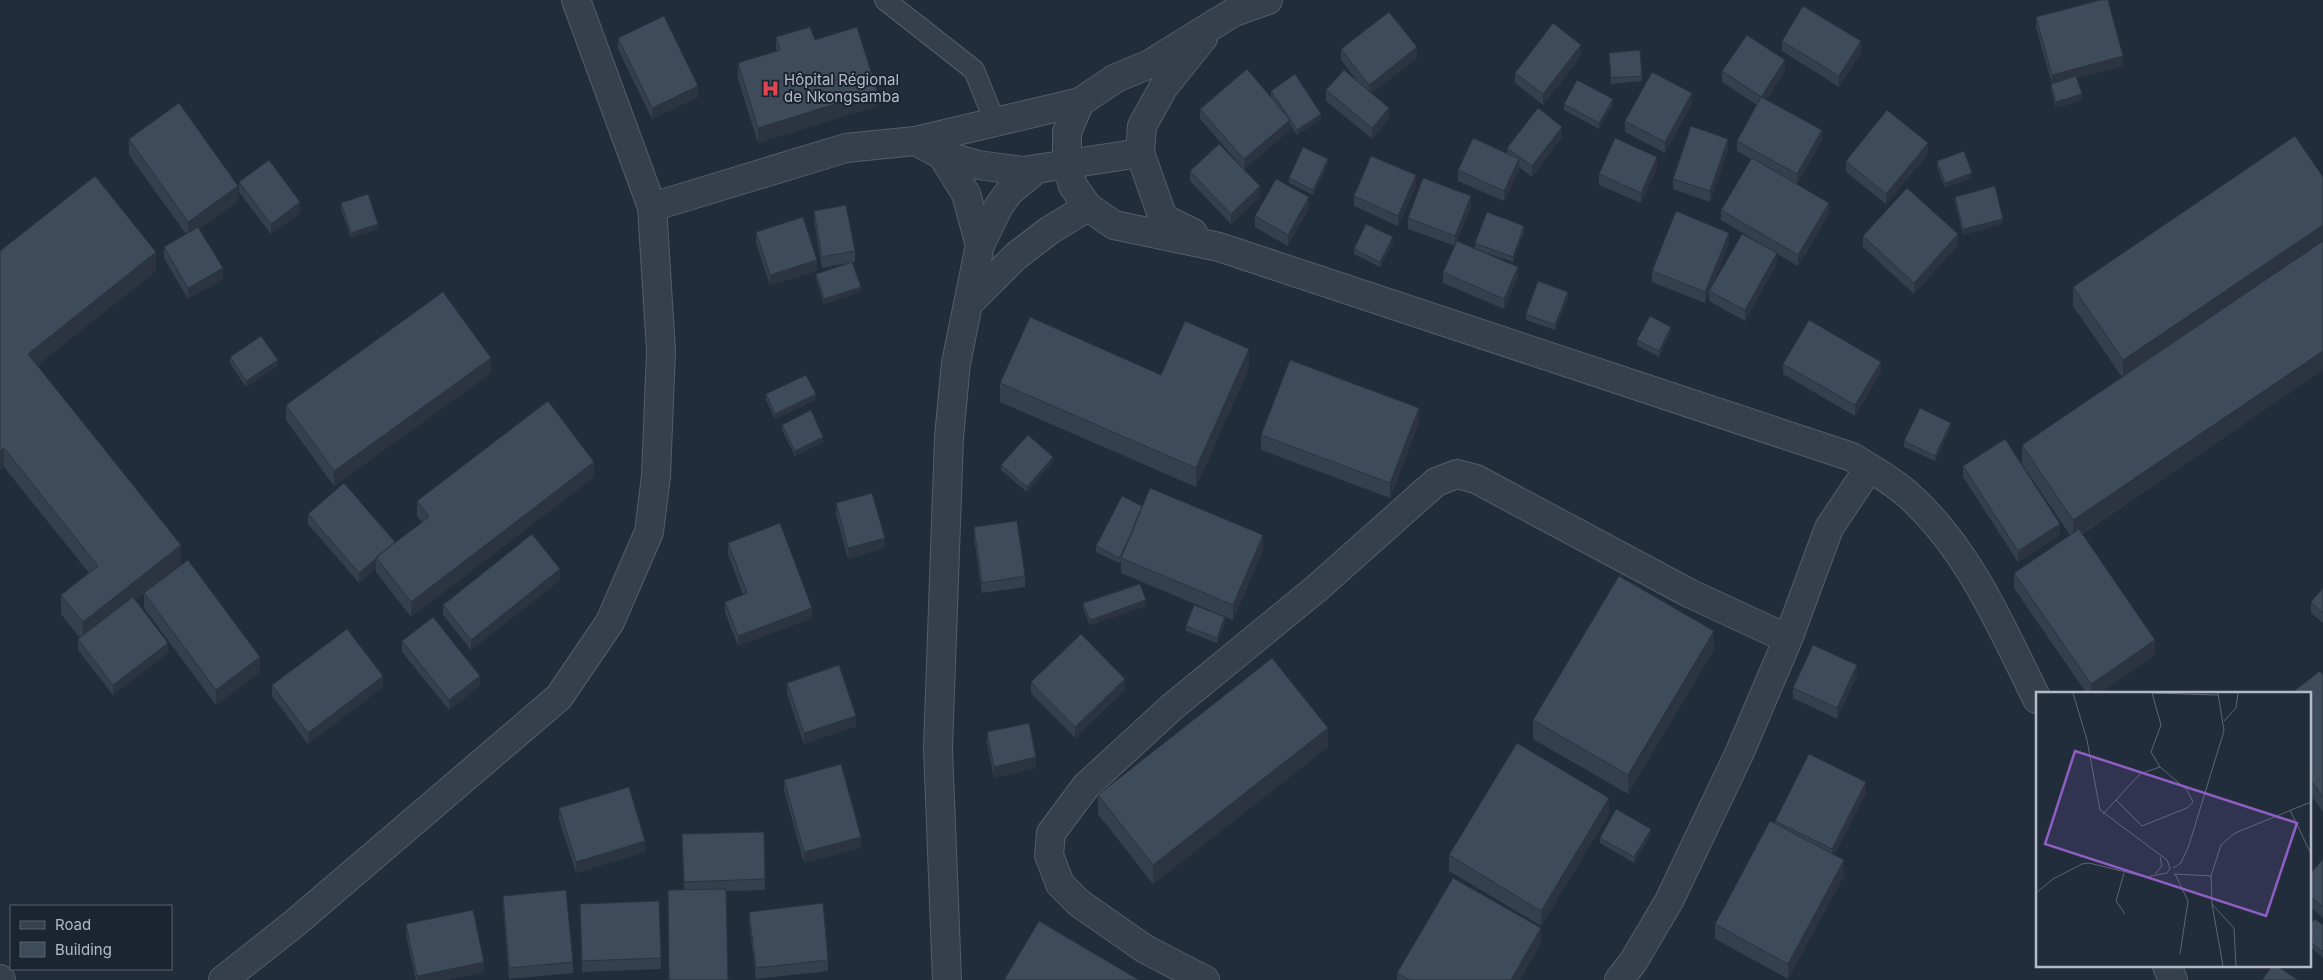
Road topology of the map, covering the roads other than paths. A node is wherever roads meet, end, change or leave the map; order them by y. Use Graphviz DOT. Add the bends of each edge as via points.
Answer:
graph roads {
  1 [pos="576,0"];
  2 [pos="885,0"];
  3 [pos="1268,0"];
  4 [pos="1216,23"];
  5 [pos="1080,102"];
  6 [pos="995,122"];
  7 [pos="915,141"];
  8 [pos="1140,152"];
  9 [pos="942,155"];
  10 [pos="1067,164"];
  11 [pos="1037,169"];
  12 [pos="1088,207"];
  13 [pos="652,208"];
  14 [pos="980,245"];
  15 [pos="1219,247"];
  16 [pos="970,302"];
  17 [pos="1870,468"];
  18 [pos="1788,639"];
  19 [pos="2036,697"];
  20 [pos="2168,968"];
  21 [pos="223,980"];
  22 [pos="948,980"];
  23 [pos="1205,980"];
  24 [pos="1619,980"];
  25 [pos="2173,980"];
  1 -- 13 [label="street"];
  2 -- 6 [label="lane" via="974,70"];
  3 -- 4 [label="street" via="1234,12"];
  4 -- 5 [label="street" via="1150,64 1116,78"];
  4 -- 8 [label="street" via="1163,88 1142,126"];
  5 -- 6 [label="street"];
  5 -- 10 [label="street" via="1067,132"];
  6 -- 7 [label="street"];
  7 -- 9 [label="street"];
  7 -- 13 [label="street" via="846,148"];
  8 -- 10 [label="street"];
  8 -- 15 [label="street" via="1163,218"];
  9 -- 11 [label="street" via="978,165 1022,171"];
  9 -- 14 [label="street" via="966,194"];
  10 -- 11 [label="street"];
  10 -- 12 [label="street" via="1073,186"];
  11 -- 14 [label="street" via="1009,192"];
  12 -- 15 [label="street" via="1114,225"];
  12 -- 16 [label="street" via="1016,256"];
  13 -- 21 [label="street" via="661,351 656,476 649,532 610,622 559,698"];
  14 -- 16 [label="street"];
  15 -- 17 [label="street" via="1852,457"];
  16 -- 22 [label="street" via="956,363 949,436 939,728"];
  17 -- 18 [label="street" via="1829,528"];
  17 -- 19 [label="street" via="1906,492 1941,527 1974,575"];
  18 -- 23 [label="street" via="1689,593 1476,479 1457,474 1436,482 1317,588 1172,707 1086,786 1051,833 1049,855 1060,884 1079,903 1146,949"];
  18 -- 24 [label="street" via="1739,754 1669,901"];
  20 -- 25 [label="street"];
}
